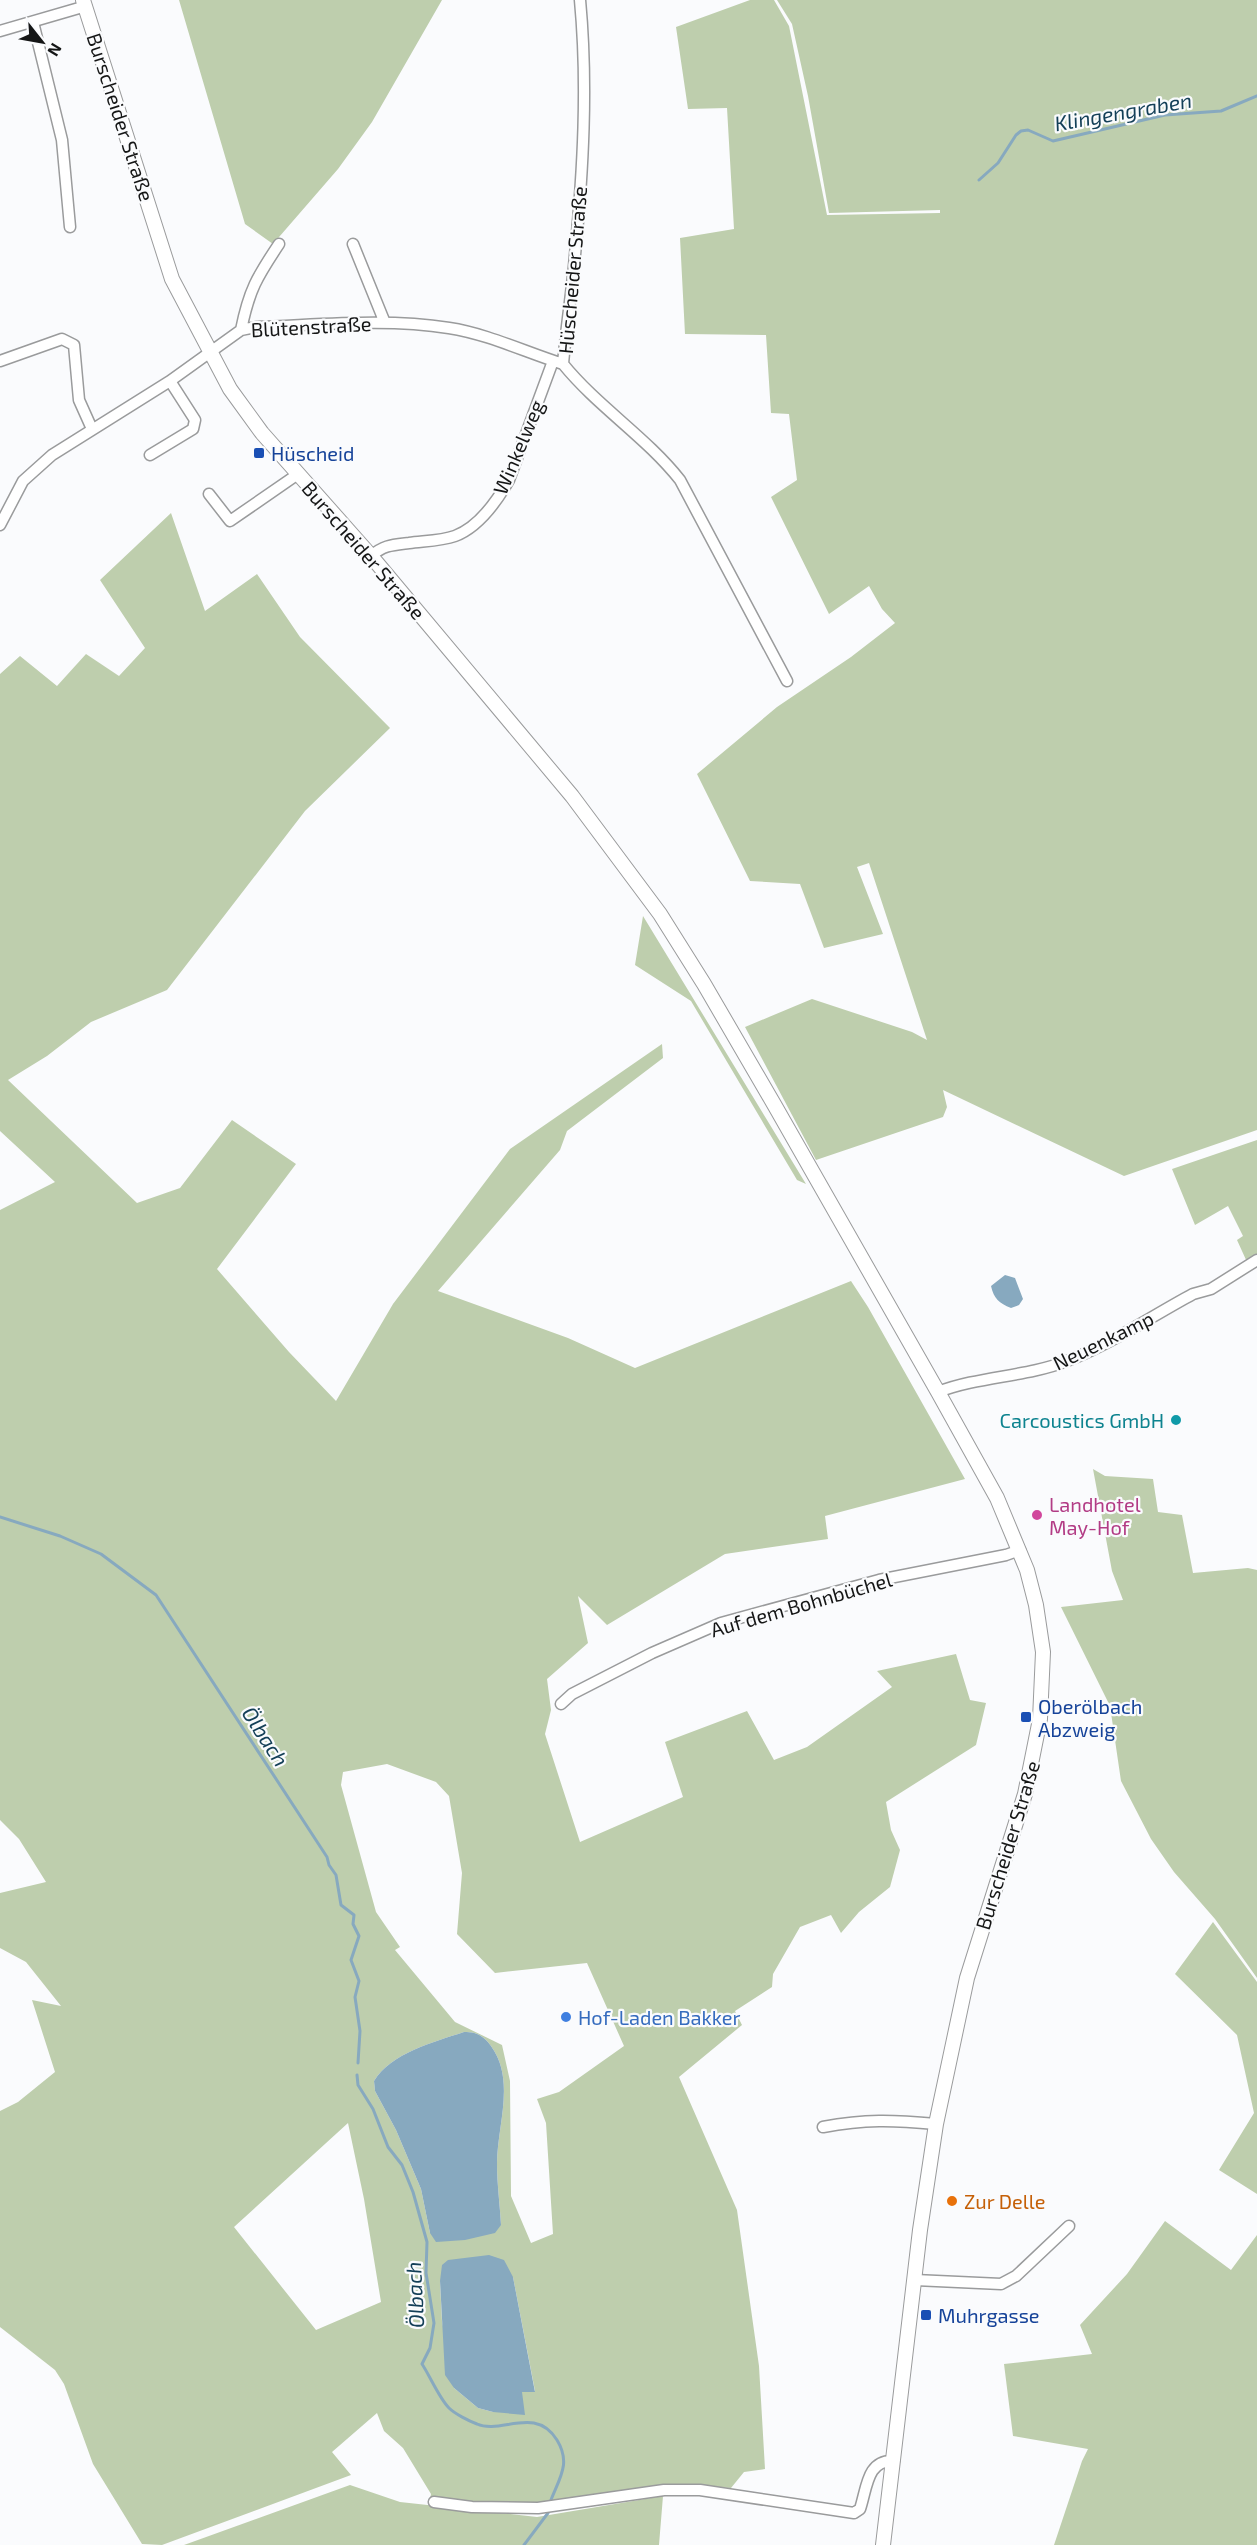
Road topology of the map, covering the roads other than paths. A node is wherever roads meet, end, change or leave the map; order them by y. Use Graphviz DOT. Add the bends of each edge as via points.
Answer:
graph roads {
  1 [pos="580,0"];
  2 [pos="84,3"];
  3 [pos="33,22"];
  4 [pos="0,31"];
  5 [pos="69,228"];
  6 [pos="279,244"];
  7 [pos="353,244"];
  8 [pos="385,323"];
  9 [pos="241,330"];
  10 [pos="208,352"];
  11 [pos="0,361"];
  12 [pos="558,363"];
  13 [pos="170,381"];
  14 [pos="92,429"];
  15 [pos="150,455"];
  16 [pos="298,474"];
  17 [pos="209,494"];
  18 [pos="0,525"];
  19 [pos="371,556"];
  20 [pos="787,681"];
  21 [pos="1257,1260"];
  22 [pos="938,1392"];
  23 [pos="1020,1550"];
  24 [pos="561,1704"];
  25 [pos="936,2124"];
  26 [pos="823,2127"];
  27 [pos="1068,2226"];
  28 [pos="915,2280"];
  29 [pos="894,2461"];
  30 [pos="434,2502"];
  31 [pos="883,2545"];
  1 -- 12 [label="street, Hüscheider Straße" via="585,110 575,256"];
  2 -- 3 [label="street"];
  2 -- 10 [label="main road, Burscheider Straße" via="172,279"];
  3 -- 4 [label="street"];
  3 -- 5 [label="street" via="62,140"];
  6 -- 9 [label="street" via="254,282"];
  7 -- 8 [label="street, Blütenstraße"];
  8 -- 9 [label="street, Blütenstraße"];
  8 -- 12 [label="street, Blütenstraße" via="450,328"];
  9 -- 10 [label="street, Blütenstraße"];
  10 -- 13 [label="street, Blütenstraße"];
  10 -- 16 [label="main road, Burscheider Straße" via="238,401"];
  11 -- 14 [label="street" via="63,339 74,345 79,400"];
  12 -- 19 [label="street, Winkelweg" via="509,480 486,512 454,536 382,547"];
  12 -- 20 [label="street, Hüscheider Straße" via="663,459 680,480"];
  13 -- 14 [label="street, Blütenstraße"];
  13 -- 15 [label="street" via="195,420 193,429"];
  14 -- 18 [label="street, Blütenstraße" via="52,455 23,481"];
  16 -- 17 [label="street" via="230,521"];
  16 -- 19 [label="main road, Burscheider Straße"];
  19 -- 22 [label="main road, Burscheider Straße" via="572,796 647,896 704,984"];
  21 -- 22 [label="street, Neuenkamp" via="1211,1290 1193,1293 1067,1361"];
  22 -- 23 [label="main road, Burscheider Straße" via="997,1498"];
  23 -- 24 [label="street, Auf dem Bohnbüchel" via="879,1580 721,1623 652,1653 572,1694"];
  23 -- 25 [label="main road, Burscheider Straße" via="1042,1642 1040,1719 1025,1794 967,1978"];
  25 -- 26 [label="street" via="885,2119"];
  25 -- 28 [label="main road, Burscheider Straße"];
  27 -- 28 [label="street" via="1016,2276 1001,2284"];
  28 -- 29 [label="main road, Burscheider Straße"];
  29 -- 30 [label="street" via="883,2460 874,2465 860,2509 854,2513 700,2490 664,2490 538,2508"];
  29 -- 31 [label="main road, Burscheider Straße"];
}
